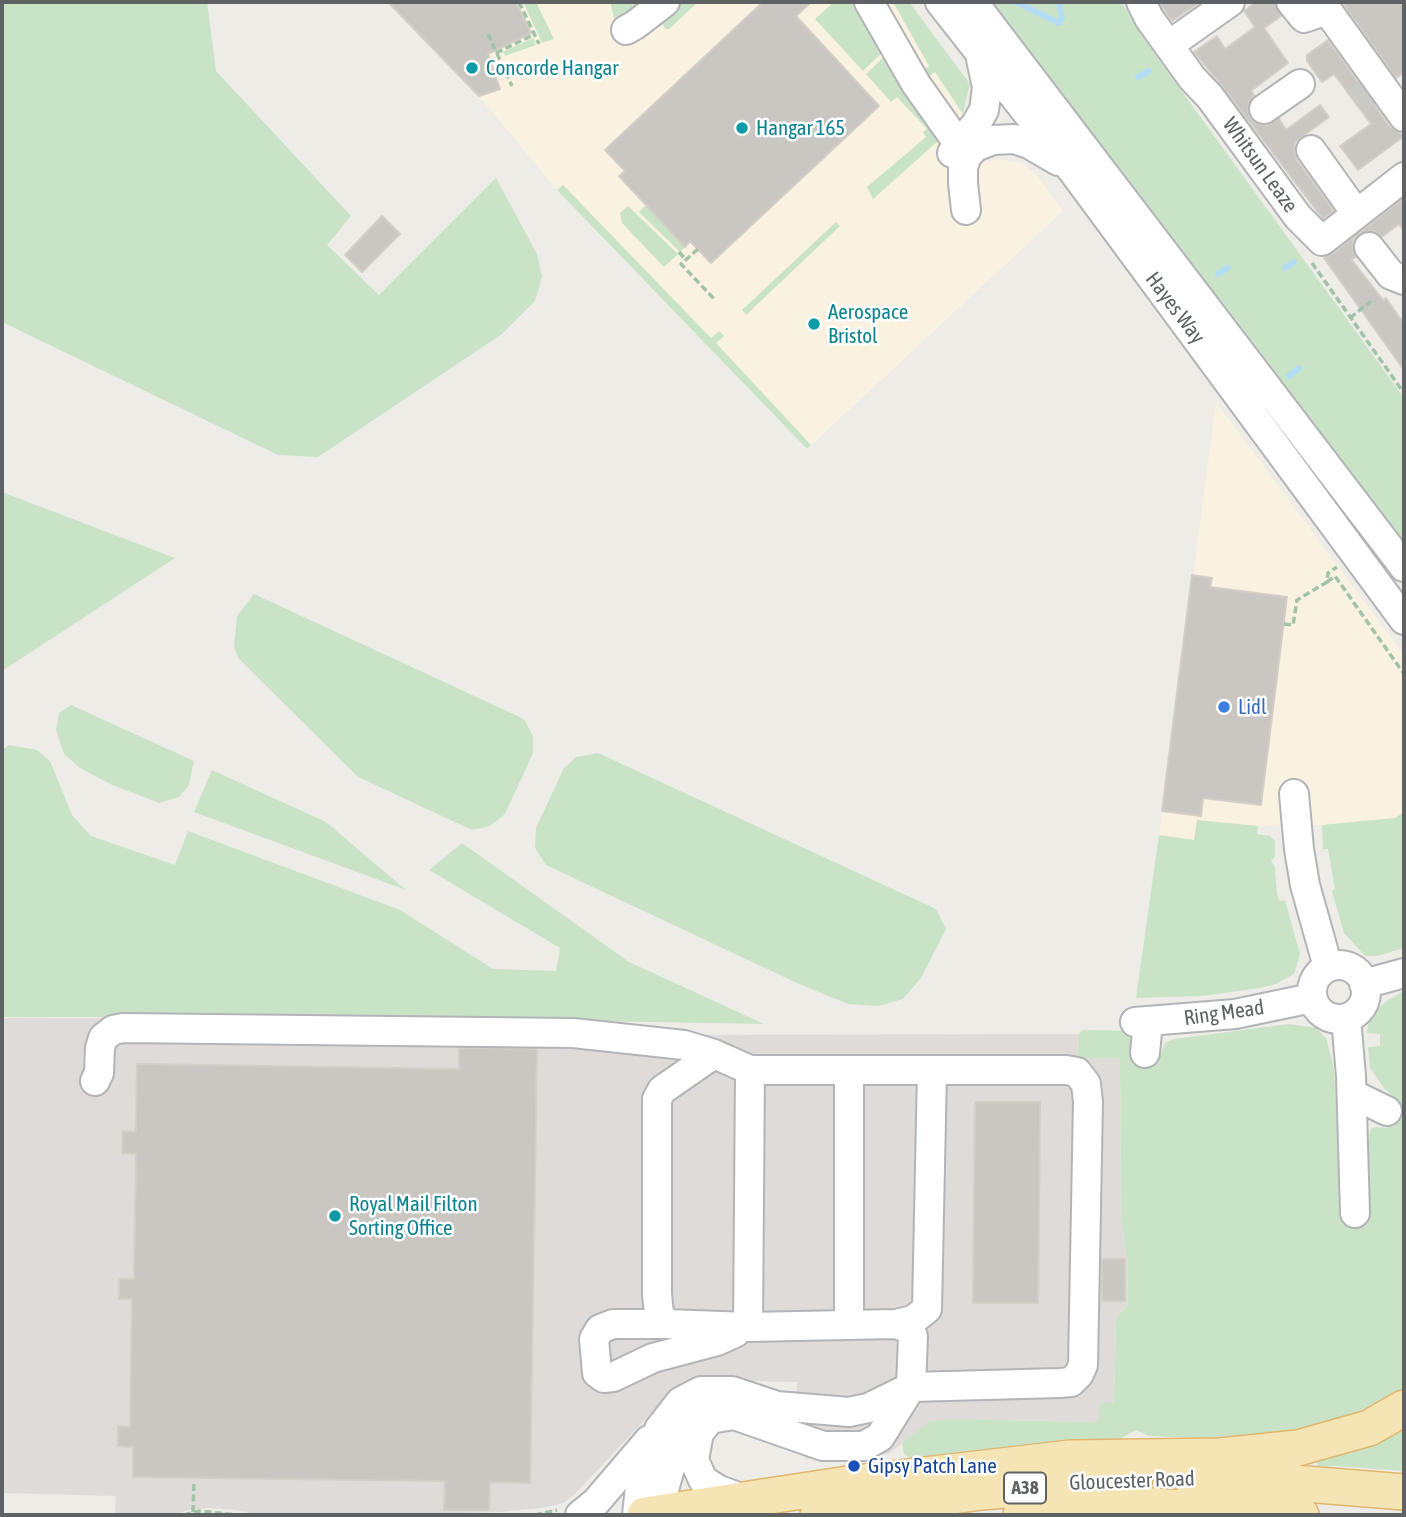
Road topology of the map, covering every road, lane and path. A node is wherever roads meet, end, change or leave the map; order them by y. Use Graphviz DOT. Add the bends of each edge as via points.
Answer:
graph roads {
  1 [pos="519,2"];
  2 [pos="665,2"];
  3 [pos="869,2"];
  4 [pos="940,2"];
  5 [pos="973,2"];
  6 [pos="1141,2"];
  7 [pos="1230,2"];
  8 [pos="1291,2"];
  9 [pos="626,30"];
  10 [pos="488,34"];
  11 [pos="535,34"];
  12 [pos="539,44"];
  13 [pos="1169,45"];
  14 [pos="496,52"];
  15 [pos="980,56"];
  16 [pos="1300,84"];
  17 [pos="512,86"];
  18 [pos="1404,117"];
  19 [pos="1249,120"];
  20 [pos="1311,150"];
  21 [pos="958,153"];
  22 [pos="1072,170"];
  23 [pos="1404,177"];
  24 [pos="966,210"];
  25 [pos="1358,227"];
  26 [pos="698,249"];
  27 [pos="679,252"];
  28 [pos="686,260"];
  29 [pos="1404,280"];
  30 [pos="716,301"];
  31 [pos="1371,301"];
  32 [pos="1350,318"];
  33 [pos="1404,567"];
  34 [pos="1328,573"];
  35 [pos="1327,582"];
  36 [pos="1404,620"];
  37 [pos="1284,624"];
  38 [pos="1404,674"];
  39 [pos="1294,794"];
  40 [pos="1328,967"];
  41 [pos="1404,973"];
  42 [pos="1364,984"];
  43 [pos="1312,998"];
  44 [pos="1346,1018"];
  45 [pos="1145,1053"];
  46 [pos="714,1054"];
  47 [pos="750,1070"];
  48 [pos="849,1070"];
  49 [pos="932,1070"];
  50 [pos="96,1082"];
  51 [pos="1352,1094"];
  52 [pos="1387,1111"];
  53 [pos="1355,1213"];
  54 [pos="667,1324"];
  55 [pos="896,1324"];
  56 [pos="849,1325"];
  57 [pos="748,1328"];
  58 [pos="911,1387"];
  59 [pos="1404,1408"];
  60 [pos="734,1415"];
  61 [pos="659,1429"];
  62 [pos="194,1481"];
  63 [pos="1404,1492"];
  64 [pos="1232,1494"];
  65 [pos="746,1500"];
  66 [pos="193,1512"];
  67 [pos="660,1514"];
  68 [pos="184,1515"];
  69 [pos="238,1515"];
  70 [pos="580,1515"];
  71 [pos="818,1515"];
  72 [pos="1021,1515"];
  73 [pos="1301,1515"];
  1 -- 11 [label="path"];
  2 -- 9 [label="street"];
  3 -- 21 [label="street"];
  4 -- 15 [label="street, Hayes Way"];
  5 -- 33 [label="street, Hayes Way"];
  6 -- 13 [label="street, Whitsun Leaze"];
  7 -- 13 [label="street"];
  8 -- 18 [label="street" via="1304,18 1327,10 1376,85"];
  10 -- 14 [label="path"];
  11 -- 12 [label="path"];
  11 -- 14 [label="path"];
  13 -- 19 [label="street, Whitsun Leaze" via="1210,97"];
  14 -- 17 [label="path"];
  15 -- 21 [label="street" via="987,87 984,110"];
  15 -- 22 [label="street, Hayes Way"];
  16 -- 19 [label="street"];
  19 -- 25 [label="street, Whitsun Leaze" via="1297,217 1322,241"];
  20 -- 25 [label="street"];
  21 -- 22 [label="street" via="1009,138 1039,149"];
  21 -- 24 [label="street"];
  22 -- 36 [label="street, Hayes Way"];
  23 -- 25 [label="street, Whitsun Leaze"];
  25 -- 29 [label="street" via="1391,275"];
  26 -- 28 [label="path"];
  27 -- 28 [label="path"];
  28 -- 30 [label="path" via="681,264"];
  31 -- 32 [label="path"];
  34 -- 35 [label="path"];
  35 -- 37 [label="path" via="1297,600 1293,625"];
  35 -- 38 [label="path" via="1335,576"];
  39 -- 40 [label="street" via="1305,886"];
  40 -- 42 [label="street" via="1354,970"];
  40 -- 43 [label="street" via="1312,985"];
  41 -- 42 [label="street"];
  42 -- 44 [label="street" via="1362,1005"];
  43 -- 44 [label="street" via="1329,1017"];
  43 -- 45 [label="street, Ring Mead" via="1235,1014 1142,1022"];
  44 -- 51 [label="street"];
  46 -- 47 [label="street"];
  46 -- 50 [label="street" via="684,1045 573,1033 123,1028 103,1038"];
  46 -- 54 [label="street" via="662,1090 657,1099 657,1294 659,1314"];
  47 -- 48 [label="street"];
  47 -- 57 [label="street"];
  48 -- 49 [label="street"];
  48 -- 56 [label="street"];
  49 -- 55 [label="street" via="927,1309 913,1320"];
  49 -- 58 [label="street" via="1066,1070 1077,1072 1086,1084 1083,1365 1071,1382"];
  51 -- 52 [label="street"];
  51 -- 53 [label="street"];
  54 -- 57 [label="street"];
  54 -- 57 [label="street" via="613,1324 600,1329 594,1339 597,1373 613,1377 653,1358"];
  55 -- 56 [label="street"];
  55 -- 58 [label="street" via="913,1336"];
  56 -- 57 [label="street"];
  58 -- 60 [label="street" via="880,1437 864,1446 823,1446"];
  58 -- 61 [label="street" via="849,1412 777,1406 732,1391 701,1391 680,1402"];
  59 -- 65 [label="main road" via="1368,1428 1297,1448 1220,1456 1070,1458"];
  60 -- 65 [label="street" via="710,1419 699,1433 694,1460 702,1480"];
  60 -- 67 [label="street" via="713,1411 693,1416 680,1437"];
  61 -- 67 [label="street" via="640,1487"];
  61 -- 70 [label="street"];
  62 -- 66 [label="path"];
  63 -- 64 [label="main road, Gloucester Road / A38"];
  64 -- 71 [label="main road, Gloucester Road / A38" via="1150,1478 981,1492"];
  64 -- 72 [label="main road, Gloucester Road / A38" via="1152,1506"];
  64 -- 73 [label="main road, Gloucester Road / A38"];
  65 -- 67 [label="main road"];
  66 -- 68 [label="path"];
  66 -- 69 [label="path"];
}
